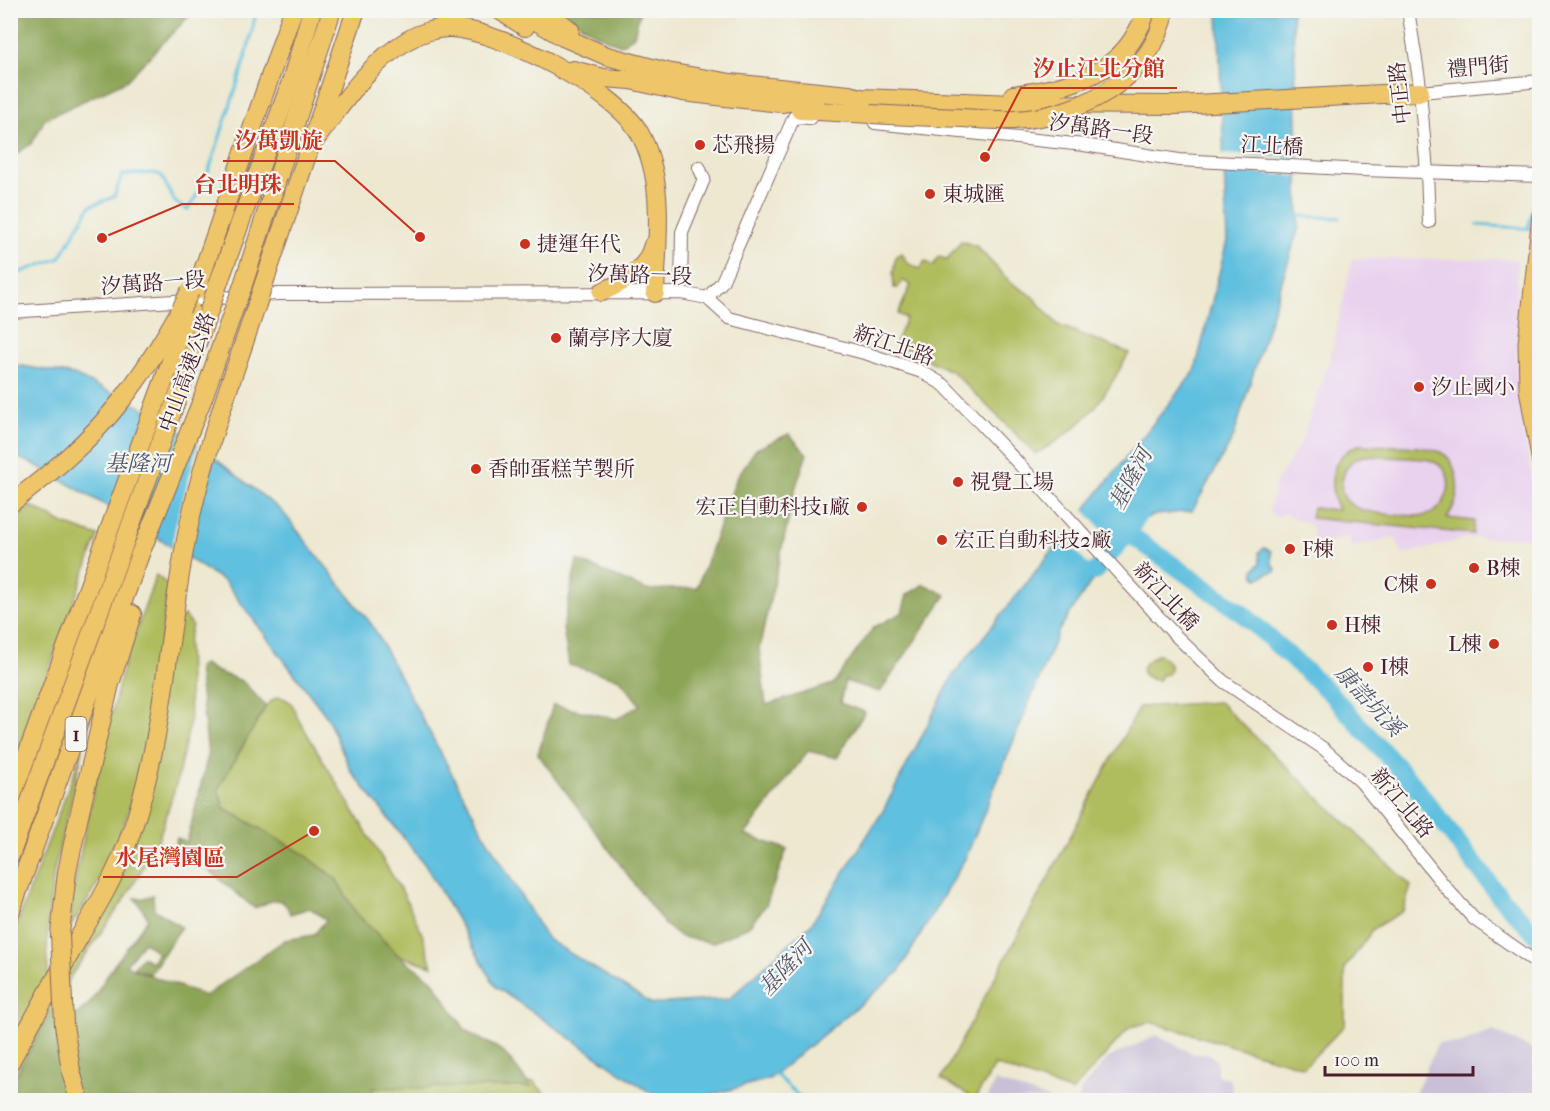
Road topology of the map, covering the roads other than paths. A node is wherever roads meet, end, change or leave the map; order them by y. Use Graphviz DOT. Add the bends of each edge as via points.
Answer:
graph roads {
  1 [pos="293,10"];
  2 [pos="312,10"];
  3 [pos="332,10"];
  4 [pos="356,10"];
  5 [pos="499,10"];
  6 [pos="516,10"];
  7 [pos="545,10"];
  8 [pos="1147,10"];
  9 [pos="1165,10"];
  10 [pos="1408,10"];
  11 [pos="561,68"];
  12 [pos="632,71"];
  13 [pos="1539,81"];
  14 [pos="1420,92"];
  15 [pos="861,98"];
  16 [pos="966,102"];
  17 [pos="781,103"];
  18 [pos="310,147"];
  19 [pos="1188,160"];
  20 [pos="699,167"];
  21 [pos="1427,172"];
  22 [pos="1538,176"];
  23 [pos="1539,215"];
  24 [pos="1429,222"];
  25 [pos="657,229"];
  26 [pos="602,292"];
  27 [pos="655,293"];
  28 [pos="681,293"];
  29 [pos="1534,297"];
  30 [pos="707,298"];
  31 [pos="189,300"];
  32 [pos="10,312"];
  33 [pos="1539,463"];
  34 [pos="1036,482"];
  35 [pos="14,501"];
  36 [pos="146,557"];
  37 [pos="1222,681"];
  38 [pos="10,801"];
  39 [pos="10,856"];
  40 [pos="10,913"];
  41 [pos="1539,965"];
  42 [pos="10,1062"];
  43 [pos="78,1101"];
  1 -- 31 [label="highway"];
  2 -- 39 [label="highway, 中山高速公路 / 1, bridge" via="292,79"];
  3 -- 36 [label="highway, 中山高速公路, bridge" via="242,288"];
  4 -- 18 [label="highway"];
  5 -- 12 [label="highway" via="543,38"];
  6 -- 12 [label="highway"];
  7 -- 12 [label="highway"];
  8 -- 16 [label="highway" via="1135,37 1099,71 1051,90"];
  9 -- 17 [label="highway, bridge" via="1147,55 1128,76 1100,95 1045,116 1013,120 871,114 797,109"];
  10 -- 14 [label="street, 中正路"];
  11 -- 12 [label="highway" via="604,78"];
  11 -- 18 [label="highway" via="487,35 450,28 429,31 409,39 386,56 360,82"];
  11 -- 25 [label="highway" via="611,101 639,131 654,182"];
  12 -- 15 [label="highway" via="667,72"];
  12 -- 17 [label="highway" via="683,92"];
  13 -- 14 [label="street, 禮門街"];
  14 -- 16 [label="highway" via="1176,105"];
  14 -- 21 [label="street, 中正路"];
  15 -- 16 [label="highway"];
  15 -- 17 [label="highway" via="849,103"];
  18 -- 42 [label="highway, bridge" via="215,431 189,525 159,726 146,786 120,862"];
  19 -- 21 [label="street, 江北橋"];
  19 -- 30 [label="street, 汐萬路一段" via="894,124 794,117 722,282"];
  20 -- 28 [label="street" via="704,179 682,232"];
  21 -- 22 [label="street"];
  21 -- 24 [label="street, 中正路"];
  23 -- 29 [label="main road"];
  25 -- 26 [label="highway" via="646,263 627,280"];
  25 -- 27 [label="highway"];
  26 -- 27 [label="street, 汐萬路一段"];
  26 -- 32 [label="street, 汐萬路一段" via="277,294"];
  27 -- 28 [label="street, 汐萬路一段"];
  28 -- 30 [label="street, 汐萬路一段"];
  29 -- 33 [label="main road" via="1526,343 1527,389"];
  30 -- 34 [label="street, 新江北路" via="729,318 921,372 950,391"];
  31 -- 35 [label="highway" via="121,402 84,442"];
  31 -- 38 [label="highway" via="162,388"];
  34 -- 37 [label="street, 新江北橋"];
  36 -- 40 [label="highway, 1"];
  36 -- 43 [label="highway, bridge" via="107,695 67,872 60,934 64,1025"];
  37 -- 41 [label="street, 新江北路" via="1324,749 1361,782 1474,919"];
}
